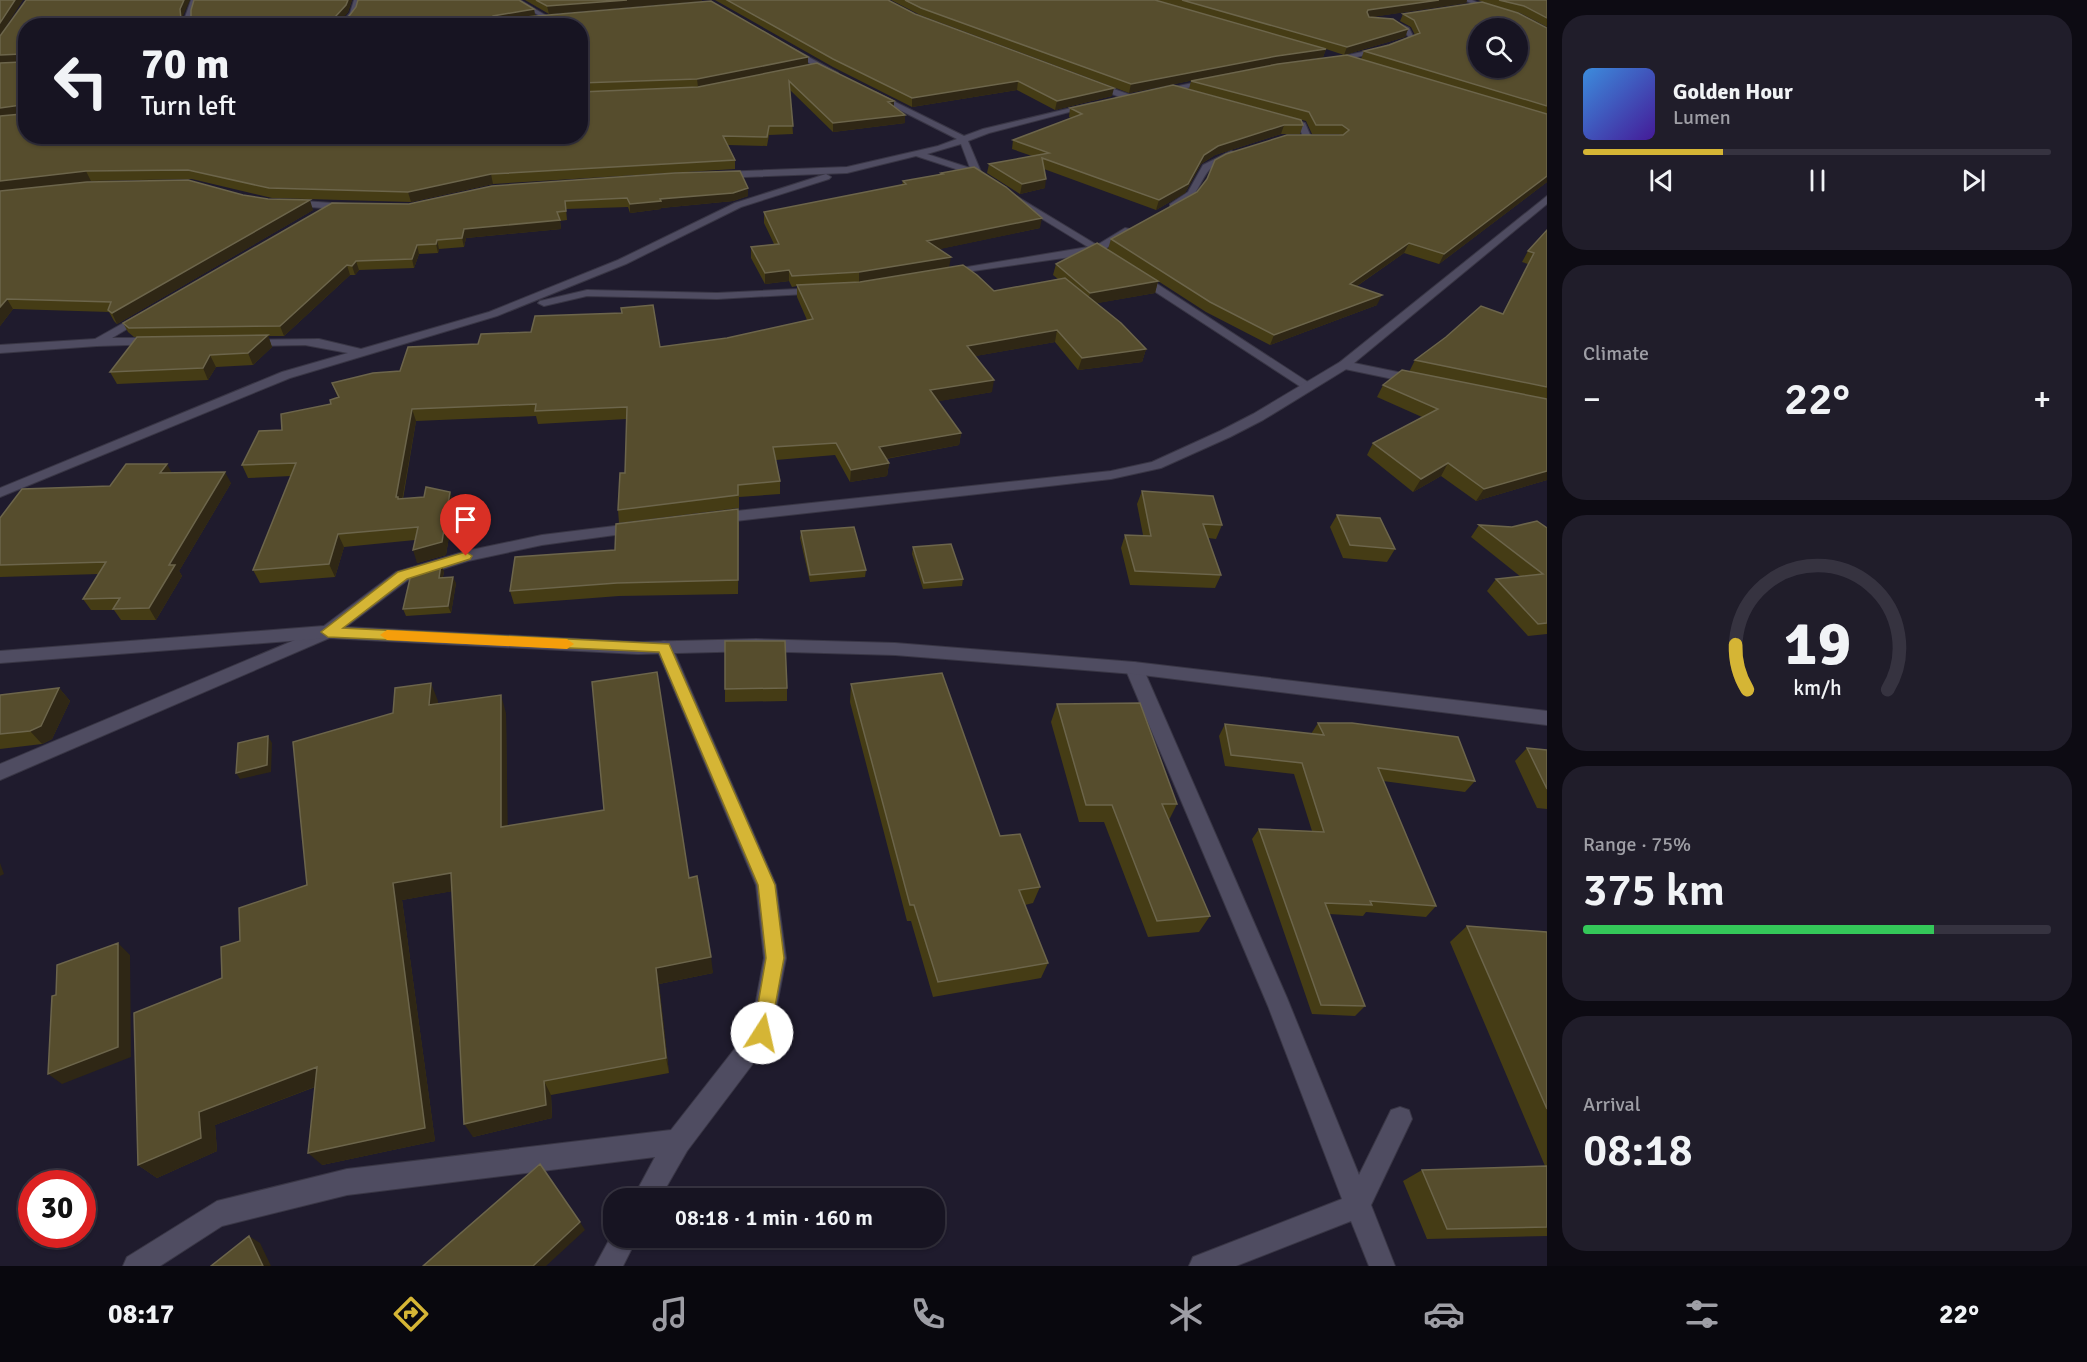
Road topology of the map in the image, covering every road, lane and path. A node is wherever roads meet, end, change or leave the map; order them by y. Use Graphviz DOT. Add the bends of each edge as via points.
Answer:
graph roads {
  1 [pos="194,0"];
  2 [pos="357,0"];
  3 [pos="516,0"];
  4 [pos="1467,0"];
  5 [pos="1481,4"];
  6 [pos="1460,8"];
  7 [pos="1506,14"];
  8 [pos="558,17"];
  9 [pos="1396,17"];
  10 [pos="188,18"];
  11 [pos="349,18"];
  12 [pos="547,18"];
  13 [pos="1386,19"];
  14 [pos="1377,20"];
  15 [pos="780,45"];
  16 [pos="1322,57"];
  17 [pos="1344,59"];
  18 [pos="1365,65"];
  19 [pos="808,69"];
  20 [pos="829,71"];
  21 [pos="1223,79"];
  22 [pos="1084,80"];
  23 [pos="849,82"];
  24 [pos="1168,88"];
  25 [pos="870,92"];
  26 [pos="1148,93"];
  27 [pos="1191,94"];
  28 [pos="1138,95"];
  29 [pos="1128,97"];
  30 [pos="1270,114"];
  31 [pos="1318,138"];
  32 [pos="963,139"];
  33 [pos="1246,149"];
  34 [pos="915,153"];
  35 [pos="847,170"];
  36 [pos="977,173"];
  37 [pos="709,175"];
  38 [pos="1546,201"];
  39 [pos="284,203"];
  40 [pos="331,206"];
  41 [pos="353,207"];
  42 [pos="1159,214"];
  43 [pos="310,218"];
  44 [pos="1138,225"];
  45 [pos="1101,252"];
  46 [pos="1125,267"];
  47 [pos="938,275"];
  48 [pos="836,290"];
  49 [pos="158,307"];
  50 [pos="493,314"];
  51 [pos="97,342"];
  52 [pos="168,342"];
  53 [pos="238,342"];
  54 [pos="0,349"];
  55 [pos="360,353"];
  56 [pos="1344,364"];
  57 [pos="1434,383"];
  58 [pos="1308,386"];
  59 [pos="0,493"];
  60 [pos="700,520"];
  61 [pos="655,525"];
  62 [pos="328,632"];
  63 [pos="664,647"];
  64 [pos="0,657"];
  65 [pos="1134,668"];
  66 [pos="1547,718"];
  67 [pos="0,772"];
  68 [pos="1400,1119"];
  69 [pos="678,1142"];
  70 [pos="652,1188"];
  71 [pos="1357,1206"];
  72 [pos="618,1248"];
  73 [pos="136,1266"];
  74 [pos="608,1266"];
  75 [pos="1202,1266"];
  76 [pos="1382,1266"];
  1 -- 10 [label="street"];
  2 -- 11 [label="street"];
  3 -- 12 [label="street"];
  4 -- 5 [label="street"];
  5 -- 6 [label="street"];
  5 -- 7 [label="street"];
  8 -- 12 [label="street"];
  9 -- 13 [label="street"];
  13 -- 14 [label="street"];
  13 -- 17 [label="street" via="1407,29 1413,39"];
  15 -- 20 [label="street"];
  16 -- 17 [label="street"];
  17 -- 18 [label="street"];
  19 -- 20 [label="street"];
  20 -- 23 [label="street"];
  21 -- 24 [label="street"];
  22 -- 29 [label="street"];
  24 -- 26 [label="street"];
  24 -- 27 [label="street"];
  25 -- 32 [label="street"];
  28 -- 29 [label="street"];
  29 -- 32 [label="street"];
  30 -- 31 [label="street" via="1302,125 1303,138"];
  32 -- 34 [label="street"];
  32 -- 36 [label="street"];
  33 -- 42 [label="street" via="1206,167 1190,197"];
  34 -- 35 [label="street"];
  34 -- 36 [label="street"];
  35 -- 37 [label="street"];
  35 -- 50 [label="street" via="738,205 622,262"];
  36 -- 45 [label="street"];
  38 -- 56 [label="street"];
  39 -- 40 [label="street"];
  40 -- 41 [label="street"];
  40 -- 43 [label="street"];
  44 -- 45 [label="street"];
  45 -- 47 [label="street"];
  46 -- 58 [label="street"];
  48 -- 50 [label="street" via="717,296 587,293"];
  49 -- 51 [label="street"];
  50 -- 55 [label="street"];
  51 -- 52 [label="street"];
  51 -- 54 [label="street"];
  53 -- 55 [label="street" via="297,342 347,347"];
  55 -- 59 [label="street" via="286,375"];
  56 -- 57 [label="street"];
  56 -- 58 [label="street"];
  58 -- 60 [label="street" via="1225,434 1156,465 1111,475"];
  61 -- 62 [label="street" via="542,540 466,556 402,576"];
  62 -- 63 [label="street"];
  62 -- 64 [label="street"];
  62 -- 67 [label="street"];
  63 -- 65 [label="street" via="895,649"];
  63 -- 69 [label="street" via="766,885 775,958 762,1033"];
  65 -- 66 [label="street"];
  65 -- 71 [label="street" via="1280,1006"];
  68 -- 71 [label="street"];
  69 -- 70 [label="street"];
  69 -- 73 [label="street" via="347,1182 217,1214"];
  71 -- 75 [label="street"];
  71 -- 76 [label="street"];
  72 -- 74 [label="street"];
}
